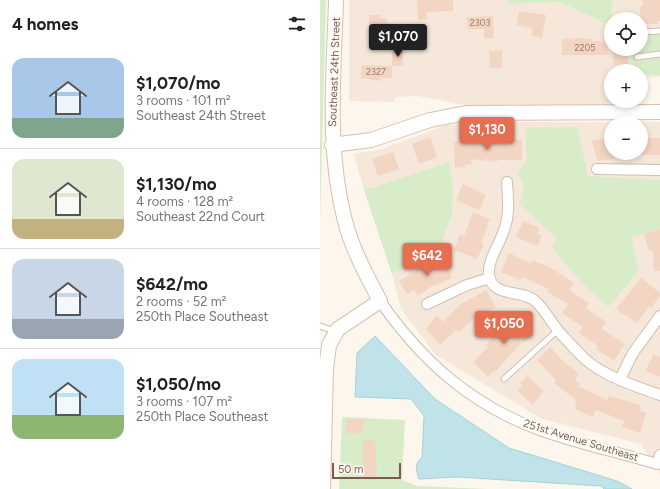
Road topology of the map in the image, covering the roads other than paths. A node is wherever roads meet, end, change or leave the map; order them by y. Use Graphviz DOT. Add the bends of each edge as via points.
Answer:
graph roads {
  1 [pos="336,0"];
  2 [pos="660,31"];
  3 [pos="648,32"];
  4 [pos="660,54"];
  5 [pos="637,57"];
  6 [pos="660,112"];
  7 [pos="332,145"];
  8 [pos="597,169"];
  9 [pos="660,170"];
  10 [pos="507,182"];
  11 [pos="490,278"];
  12 [pos="380,301"];
  13 [pos="427,304"];
  14 [pos="660,316"];
  15 [pos="320,326"];
  16 [pos="558,330"];
  17 [pos="336,332"];
  18 [pos="504,379"];
  19 [pos="620,379"];
  20 [pos="660,395"];
  21 [pos="658,460"];
  22 [pos="323,489"];
  1 -- 7 [label="street, Southeast 24th Street"];
  2 -- 3 [label="lane"];
  4 -- 5 [label="lane"];
  6 -- 7 [label="street" via="466,113 438,118 371,140"];
  7 -- 12 [label="street, 251st Avenue Southeast" via="345,222"];
  8 -- 9 [label="street"];
  10 -- 11 [label="street" via="507,220 490,266"];
  11 -- 13 [label="street" via="467,285"];
  11 -- 16 [label="street" via="497,289 532,299 540,305"];
  12 -- 17 [label="street"];
  12 -- 21 [label="street, 251st Avenue Southeast" via="399,329 420,353 445,376 485,405 540,430"];
  14 -- 19 [label="street" via="633,353"];
  15 -- 17 [label="lane"];
  16 -- 18 [label="lane"];
  16 -- 19 [label="street" via="586,360"];
  17 -- 22 [label="street" via="329,345 326,369"];
  19 -- 20 [label="street"];
}
